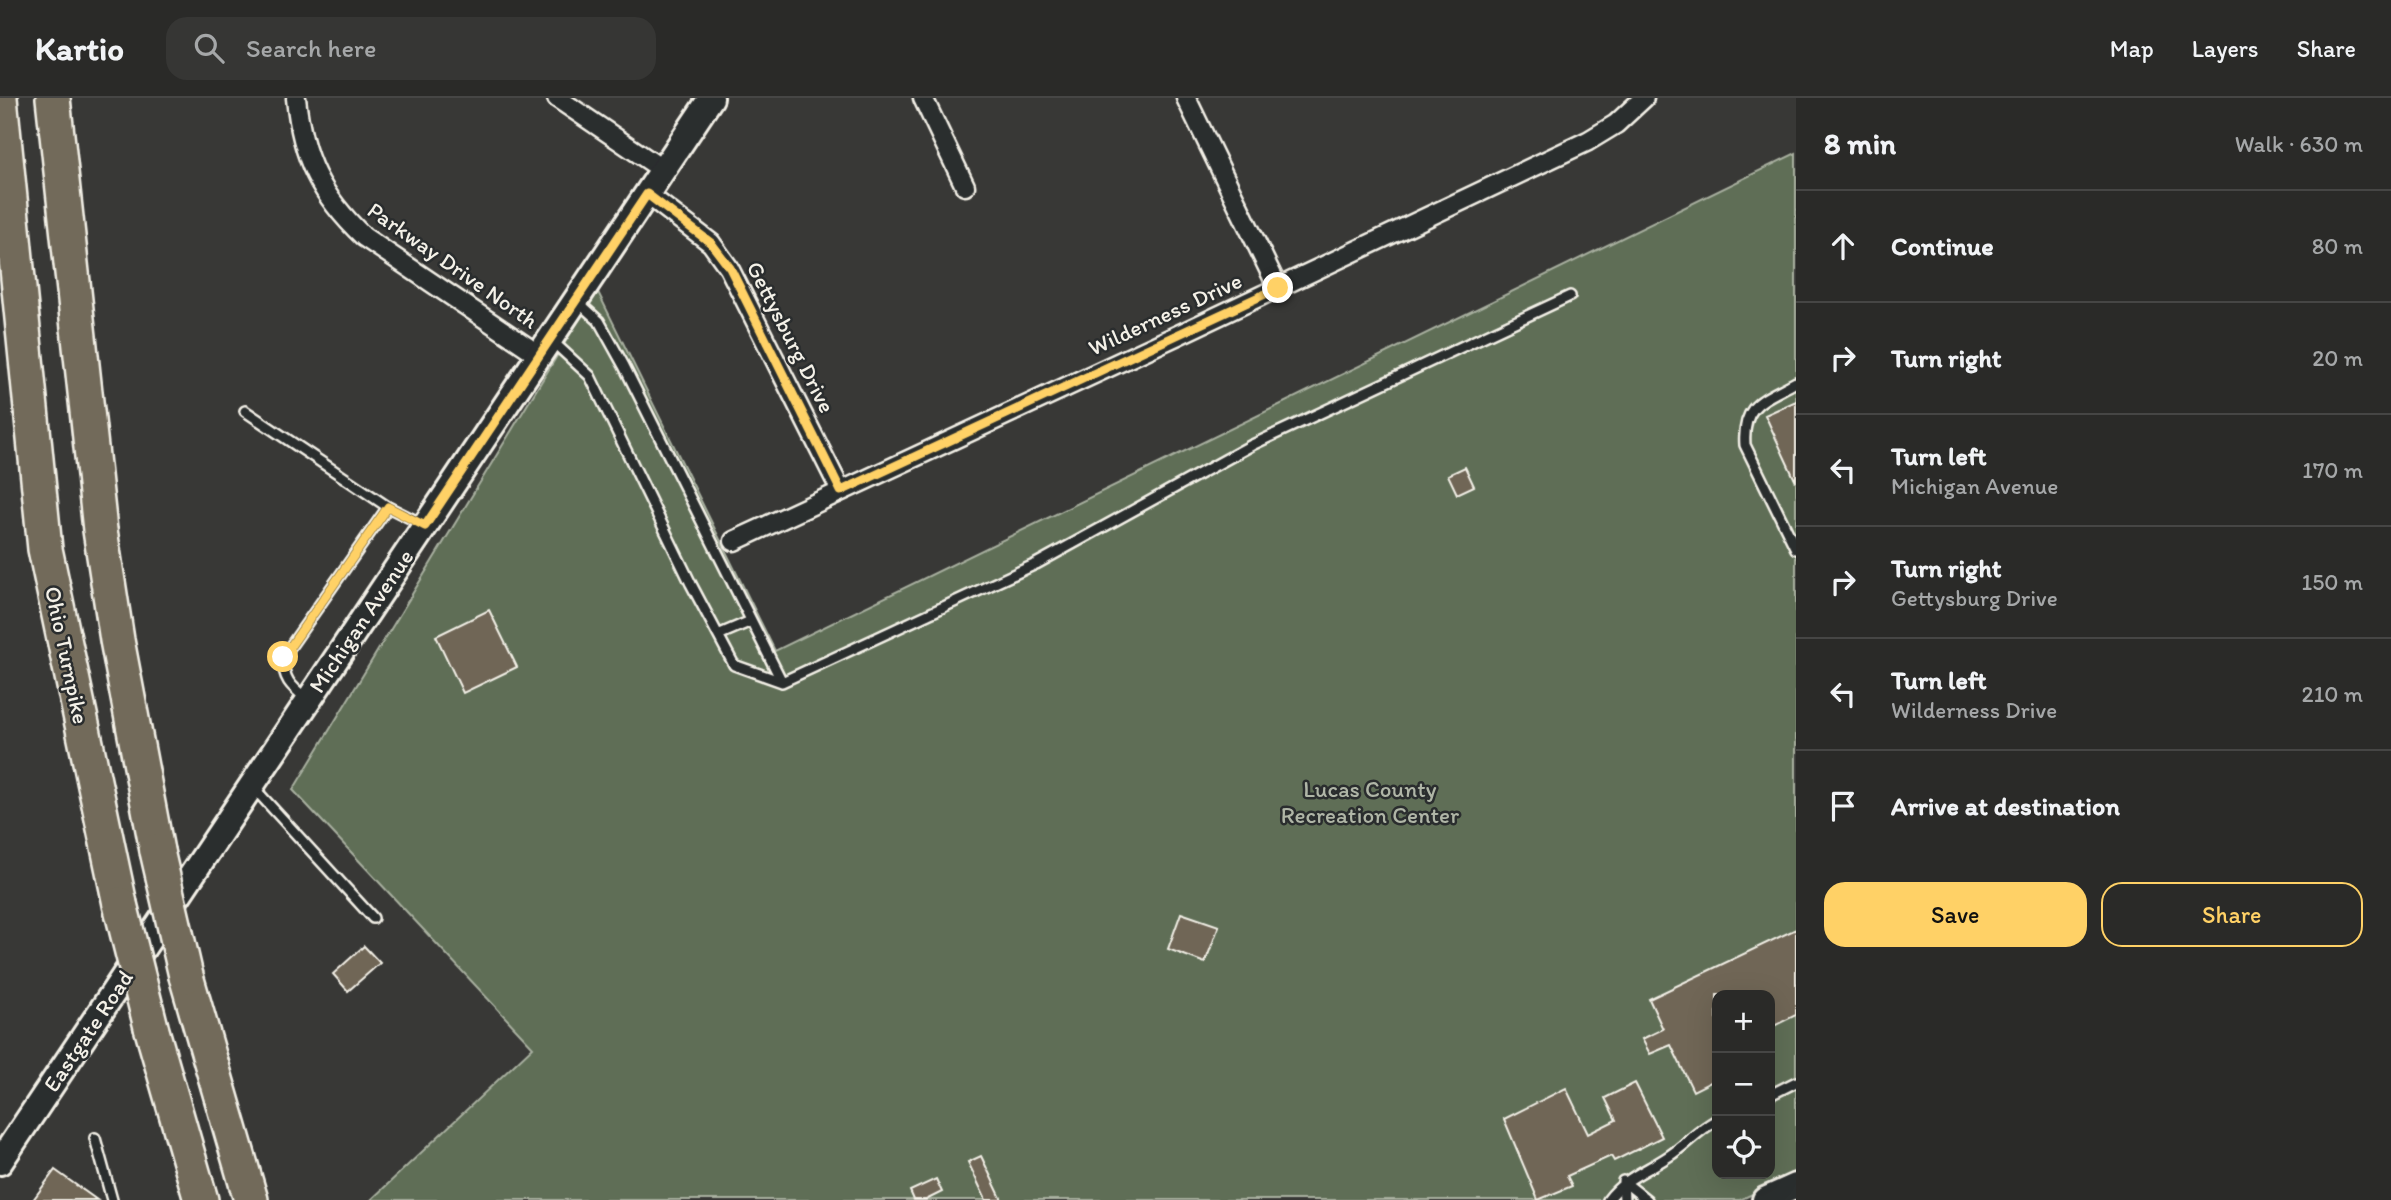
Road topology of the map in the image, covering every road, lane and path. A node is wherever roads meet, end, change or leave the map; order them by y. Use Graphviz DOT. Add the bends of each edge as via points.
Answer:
graph roads {
  1 [pos="0,98"];
  2 [pos="53,98"];
  3 [pos="296,98"];
  4 [pos="557,98"];
  5 [pos="711,98"];
  6 [pos="923,98"];
  7 [pos="1186,98"];
  8 [pos="1644,98"];
  9 [pos="663,170"];
  10 [pos="965,186"];
  11 [pos="647,194"];
  12 [pos="1278,288"];
  13 [pos="1570,296"];
  14 [pos="576,300"];
  15 [pos="545,346"];
  16 [pos="1796,382"];
  17 [pos="245,411"];
  18 [pos="841,491"];
  19 [pos="388,507"];
  20 [pos="425,526"];
  21 [pos="734,541"];
  22 [pos="1796,549"];
  23 [pos="751,621"];
  24 [pos="718,635"];
  25 [pos="782,682"];
  26 [pos="308,700"];
  27 [pos="251,786"];
  28 [pos="175,900"];
  29 [pos="373,918"];
  30 [pos="1796,1082"];
  31 [pos="1775,1092"];
  32 [pos="1712,1122"];
  33 [pos="95,1139"];
  34 [pos="4,1146"];
  35 [pos="1623,1181"];
  36 [pos="1796,1186"];
  37 [pos="111,1200"];
  38 [pos="201,1200"];
  39 [pos="251,1200"];
  40 [pos="1608,1200"];
  41 [pos="1624,1200"];
  42 [pos="1647,1200"];
  43 [pos="1765,1200"];
  1 -- 38 [label="highway, Ohio Turnpike, bridge" via="46,550 120,904"];
  2 -- 39 [label="highway, bridge" via="104,557 157,850 186,976"];
  3 -- 15 [label="street, Parkway Drive North" via="300,139 317,179 344,218 364,237"];
  4 -- 9 [label="street"];
  5 -- 9 [label="street, Michigan Avenue"];
  6 -- 10 [label="street"];
  7 -- 12 [label="street"];
  8 -- 12 [label="street, Wilderness Drive" via="1616,124 1588,141"];
  9 -- 11 [label="street, Michigan Avenue"];
  11 -- 14 [label="street, Michigan Avenue"];
  11 -- 18 [label="street, Gettysburg Drive" via="711,243 725,260"];
  12 -- 18 [label="street, Wilderness Drive"];
  13 -- 25 [label="lane" via="1262,440 1035,564"];
  14 -- 15 [label="street, Michigan Avenue"];
  14 -- 23 [label="lane" via="599,321 624,366"];
  15 -- 20 [label="street, Michigan Avenue"];
  15 -- 24 [label="lane" via="590,376"];
  16 -- 22 [label="lane" via="1751,408 1744,427 1745,445"];
  17 -- 19 [label="lane"];
  18 -- 21 [label="street, Wilderness Drive"];
  19 -- 20 [label="lane"];
  19 -- 26 [label="lane" via="283,657 288,684"];
  20 -- 26 [label="street, Michigan Avenue"];
  23 -- 24 [label="lane"];
  23 -- 25 [label="lane"];
  24 -- 25 [label="lane" via="734,665"];
  26 -- 27 [label="street, Michigan Avenue"];
  27 -- 28 [label="street, Michigan Avenue"];
  27 -- 29 [label="lane"];
  28 -- 34 [label="street, Eastgate Road"];
  30 -- 31 [label="lane"];
  32 -- 35 [label="lane" via="1670,1156"];
  33 -- 37 [label="lane"];
  35 -- 40 [label="lane"];
  35 -- 41 [label="lane"];
  35 -- 42 [label="lane"];
  36 -- 43 [label="street"];
}
